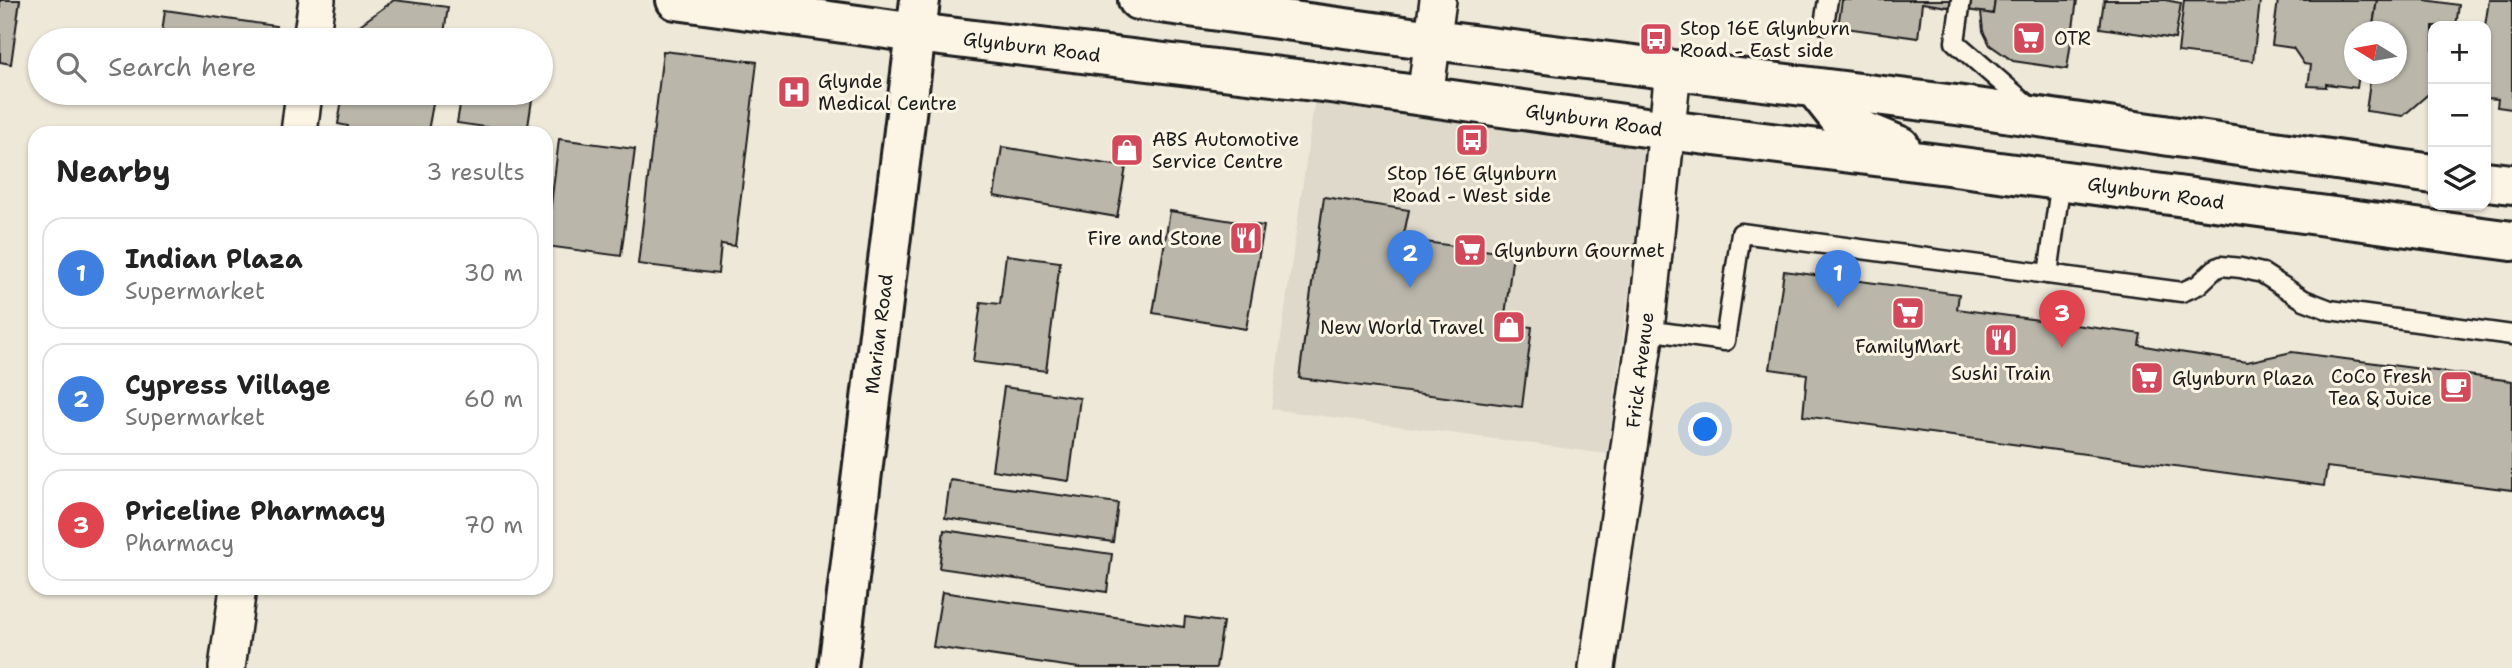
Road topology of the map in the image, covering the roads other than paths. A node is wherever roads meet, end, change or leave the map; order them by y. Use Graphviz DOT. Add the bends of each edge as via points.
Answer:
graph roads {
  1 [pos="317,0"];
  2 [pos="676,0"];
  3 [pos="1138,0"];
  4 [pos="1438,0"];
  5 [pos="1828,0"];
  6 [pos="1961,0"];
  7 [pos="918,17"];
  8 [pos="1824,24"];
  9 [pos="313,28"];
  10 [pos="1433,40"];
  11 [pos="1673,70"];
  12 [pos="1815,88"];
  13 [pos="1425,97"];
  14 [pos="302,105"];
  15 [pos="2043,118"];
  16 [pos="300,126"];
  17 [pos="1667,130"];
  18 [pos="1947,165"];
  19 [pos="2428,173"];
  20 [pos="2061,180"];
  21 [pos="2491,182"];
  22 [pos="2512,184"];
  23 [pos="2512,241"];
  24 [pos="2048,274"];
  25 [pos="1646,330"];
  26 [pos="2512,335"];
  27 [pos="237,595"];
  28 [pos="227,668"];
  29 [pos="838,668"];
  30 [pos="1597,668"];
  1 -- 9 [label="street"];
  2 -- 7 [label="main road, Glynburn Road"];
  3 -- 10 [label="main road"];
  4 -- 10 [label="street"];
  5 -- 8 [label="lane"];
  6 -- 15 [label="lane" via="1955,42"];
  7 -- 13 [label="main road, Glynburn Road"];
  7 -- 29 [label="main road, Marian Road"];
  10 -- 11 [label="main road"];
  10 -- 13 [label="street"];
  11 -- 12 [label="main road"];
  11 -- 17 [label="street, Frick Avenue"];
  12 -- 15 [label="main road"];
  12 -- 18 [label="main road" via="1842,122"];
  13 -- 17 [label="main road, Glynburn Road"];
  14 -- 16 [label="street"];
  15 -- 19 [label="main road"];
  17 -- 18 [label="main road, Glynburn Road"];
  17 -- 25 [label="street, Frick Avenue"];
  18 -- 20 [label="main road, Glynburn Road"];
  20 -- 23 [label="main road, Glynburn Road"];
  20 -- 24 [label="lane"];
  21 -- 22 [label="main road"];
  24 -- 25 [label="lane" via="1741,233 1726,341"];
  24 -- 26 [label="lane" via="2182,292 2221,266 2241,268 2262,273 2304,300 2330,310"];
  25 -- 30 [label="street, Frick Avenue"];
  27 -- 28 [label="street"];
}
